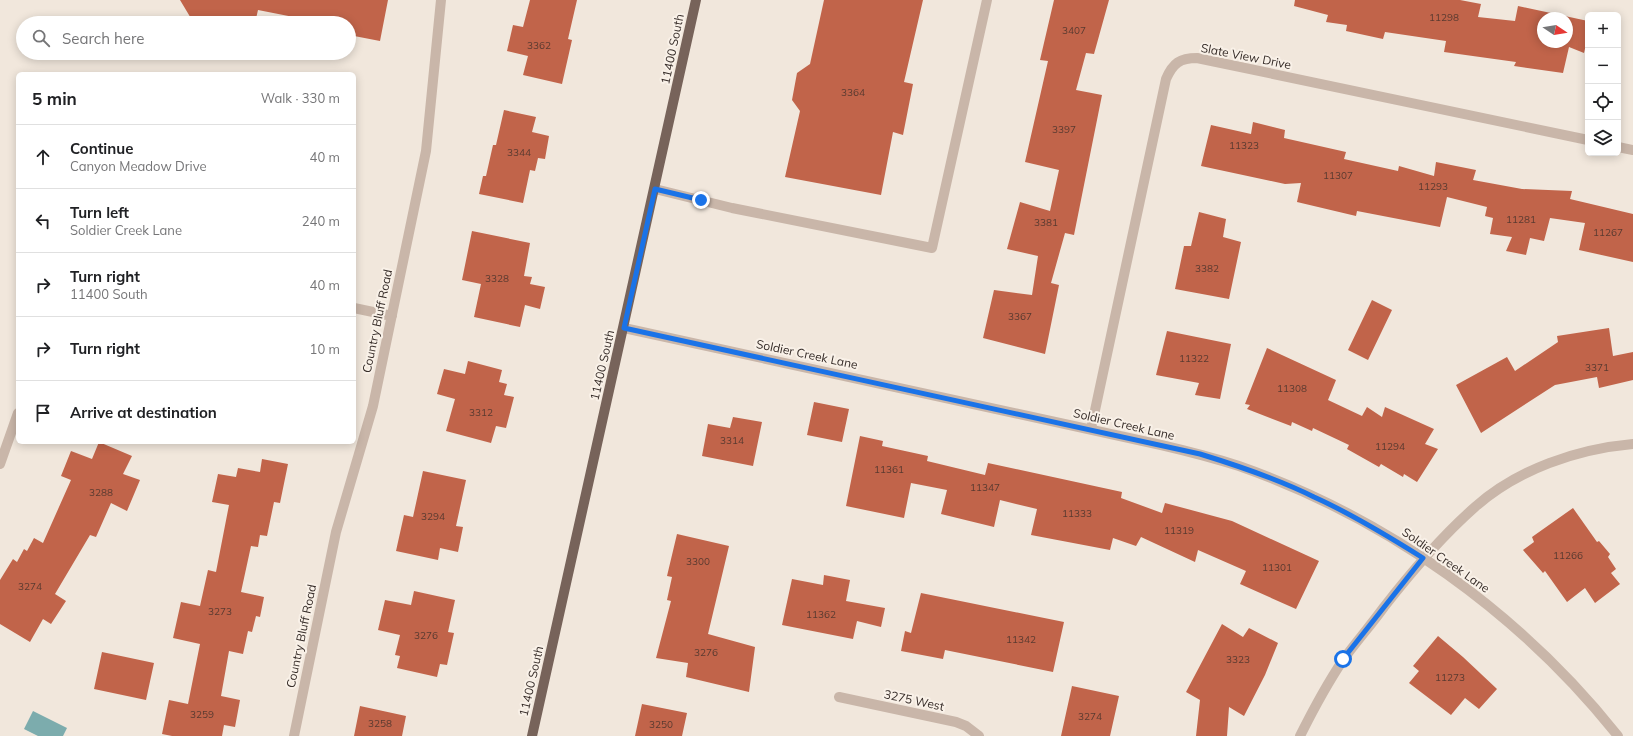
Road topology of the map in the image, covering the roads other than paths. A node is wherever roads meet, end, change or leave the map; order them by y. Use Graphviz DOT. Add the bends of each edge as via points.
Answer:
graph roads {
  1 [pos="441,0"];
  2 [pos="696,0"];
  3 [pos="987,0"];
  4 [pos="1585,139"];
  5 [pos="1621,147"];
  6 [pos="1633,150"];
  7 [pos="655,189"];
  8 [pos="356,308"];
  9 [pos="392,316"];
  10 [pos="624,328"];
  11 [pos="16,420"];
  12 [pos="1091,429"];
  13 [pos="1633,444"];
  14 [pos="0,464"];
  15 [pos="1423,558"];
  16 [pos="839,697"];
  17 [pos="294,736"];
  18 [pos="532,736"];
  19 [pos="979,736"];
  20 [pos="1300,736"];
  21 [pos="1618,736"];
  1 -- 9 [label="street, Country Bluff Road" via="426,151"];
  2 -- 7 [label="main road, 11400 South"];
  3 -- 7 [label="street" via="932,248 732,208"];
  4 -- 12 [label="street, Slate View Drive" via="1197,58 1177,62 1170,69 1166,79"];
  5 -- 6 [label="street"];
  7 -- 10 [label="main road, 11400 South"];
  8 -- 9 [label="street"];
  9 -- 17 [label="street, Country Bluff Road" via="373,406 336,532"];
  10 -- 12 [label="street, Soldier Creek Lane"];
  10 -- 18 [label="main road, 11400 South"];
  11 -- 14 [label="street"];
  12 -- 15 [label="street, Soldier Creek Lane" via="1200,454 1276,480 1350,514"];
  13 -- 15 [label="street" via="1592,450 1568,457 1520,477 1476,506"];
  15 -- 20 [label="street" via="1343,659"];
  15 -- 21 [label="street, Soldier Creek Lane" via="1507,620 1563,672"];
  16 -- 19 [label="street, 3275 West" via="956,722"];
}
